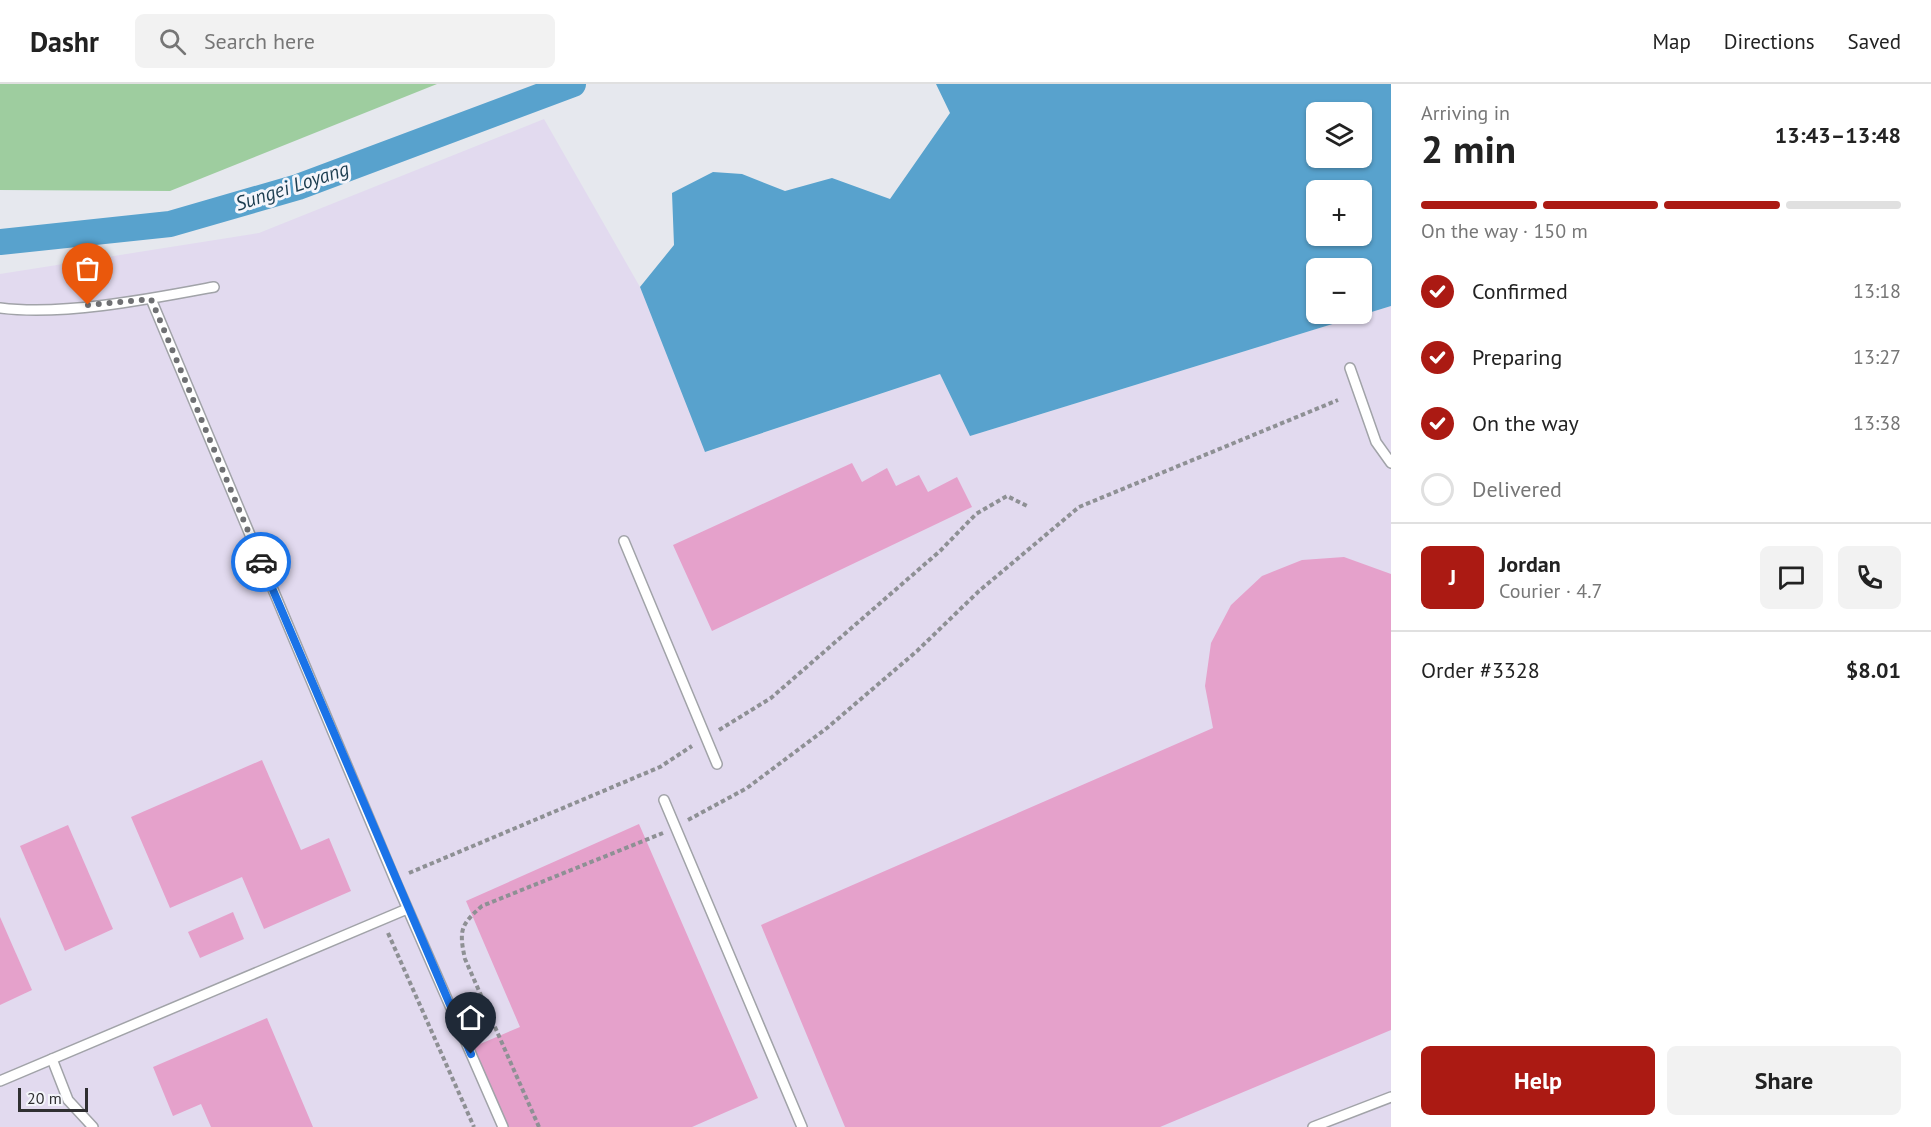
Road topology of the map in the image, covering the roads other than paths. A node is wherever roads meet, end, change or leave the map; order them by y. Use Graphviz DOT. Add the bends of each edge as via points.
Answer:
graph roads {
  1 [pos="214,287"];
  2 [pos="151,299"];
  3 [pos="0,308"];
  4 [pos="1350,368"];
  5 [pos="1391,462"];
  6 [pos="624,541"];
  7 [pos="717,764"];
  8 [pos="664,800"];
  9 [pos="407,909"];
  10 [pos="52,1059"];
  11 [pos="0,1081"];
  12 [pos="1391,1097"];
  13 [pos="93,1127"];
  14 [pos="503,1127"];
  15 [pos="801,1127"];
  16 [pos="1313,1127"];
  1 -- 2 [label="lane"];
  2 -- 3 [label="lane" via="25,311"];
  2 -- 9 [label="lane"];
  4 -- 5 [label="lane" via="1377,442"];
  6 -- 7 [label="lane"];
  8 -- 15 [label="lane"];
  9 -- 10 [label="lane"];
  9 -- 14 [label="lane"];
  10 -- 11 [label="lane"];
  10 -- 13 [label="lane" via="68,1100"];
  12 -- 16 [label="lane"];
}
